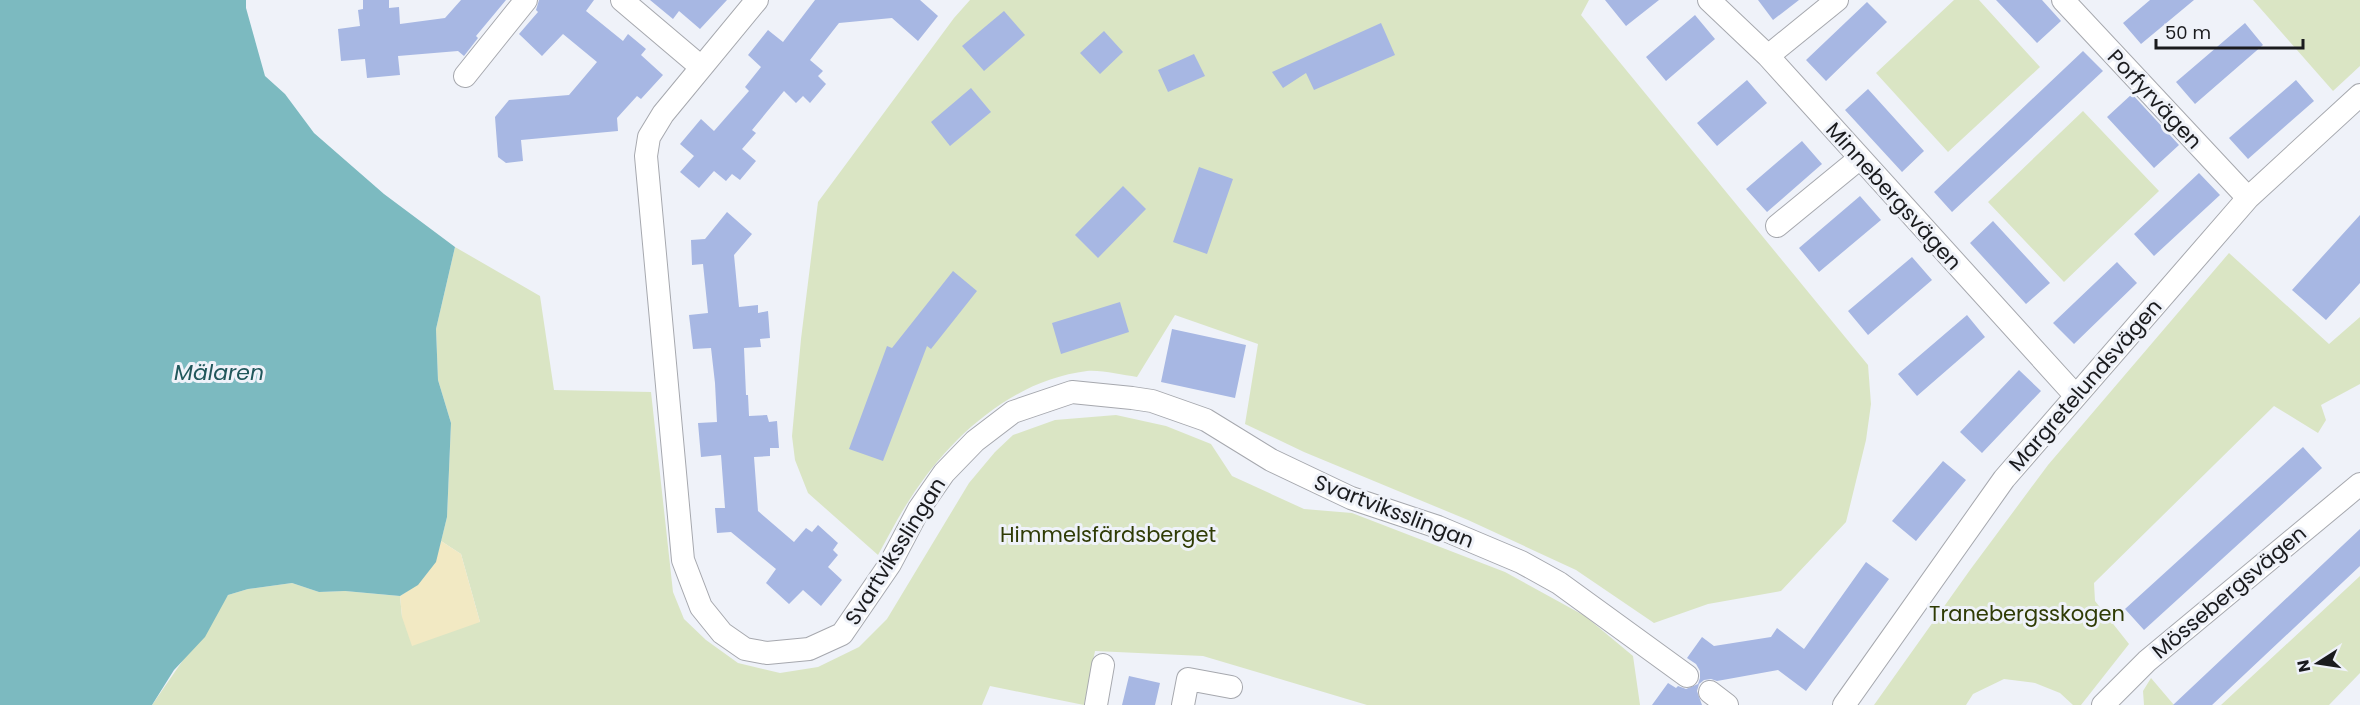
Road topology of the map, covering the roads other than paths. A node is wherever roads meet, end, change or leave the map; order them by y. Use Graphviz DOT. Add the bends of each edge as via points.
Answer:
graph roads {
  1 [pos="526,0"];
  2 [pos="622,0"];
  3 [pos="757,0"];
  4 [pos="1709,0"];
  5 [pos="1837,0"];
  6 [pos="2063,0"];
  7 [pos="1768,56"];
  8 [pos="701,67"];
  9 [pos="465,76"];
  10 [pos="2360,95"];
  11 [pos="1860,158"];
  12 [pos="2248,198"];
  13 [pos="1777,226"];
  14 [pos="2075,395"];
  15 [pos="2360,484"];
  16 [pos="1103,664"];
  17 [pos="1687,676"];
  18 [pos="1231,687"];
  19 [pos="2108,703"];
  20 [pos="1096,705"];
  21 [pos="1183,705"];
  22 [pos="1844,705"];
  1 -- 9 [label="street"];
  2 -- 8 [label="street"];
  3 -- 8 [label="street, Svartviksslingan"];
  4 -- 7 [label="street, Minnebergsvägen"];
  5 -- 7 [label="street"];
  6 -- 12 [label="street, Porfyrvägen"];
  7 -- 11 [label="street, Minnebergsvägen"];
  8 -- 17 [label="street, Svartviksslingan" via="663,114 649,137 646,156 683,560 700,607 722,633 745,649 767,653 809,649 842,634 890,564 919,509 944,473 975,441 1013,412 1072,392 1152,401 1206,420 1271,460 1351,498 1438,527 1521,562 1583,599"];
  10 -- 12 [label="street, Margretelundsvägen"];
  11 -- 13 [label="street"];
  11 -- 14 [label="street, Minnebergsvägen"];
  12 -- 14 [label="street, Margretelundsvägen"];
  14 -- 22 [label="street, Margretelundsvägen" via="2004,479"];
  15 -- 19 [label="street, Mössebergsvägen" via="2146,661"];
  16 -- 20 [label="street"];
  18 -- 21 [label="street" via="1188,679"];
}
